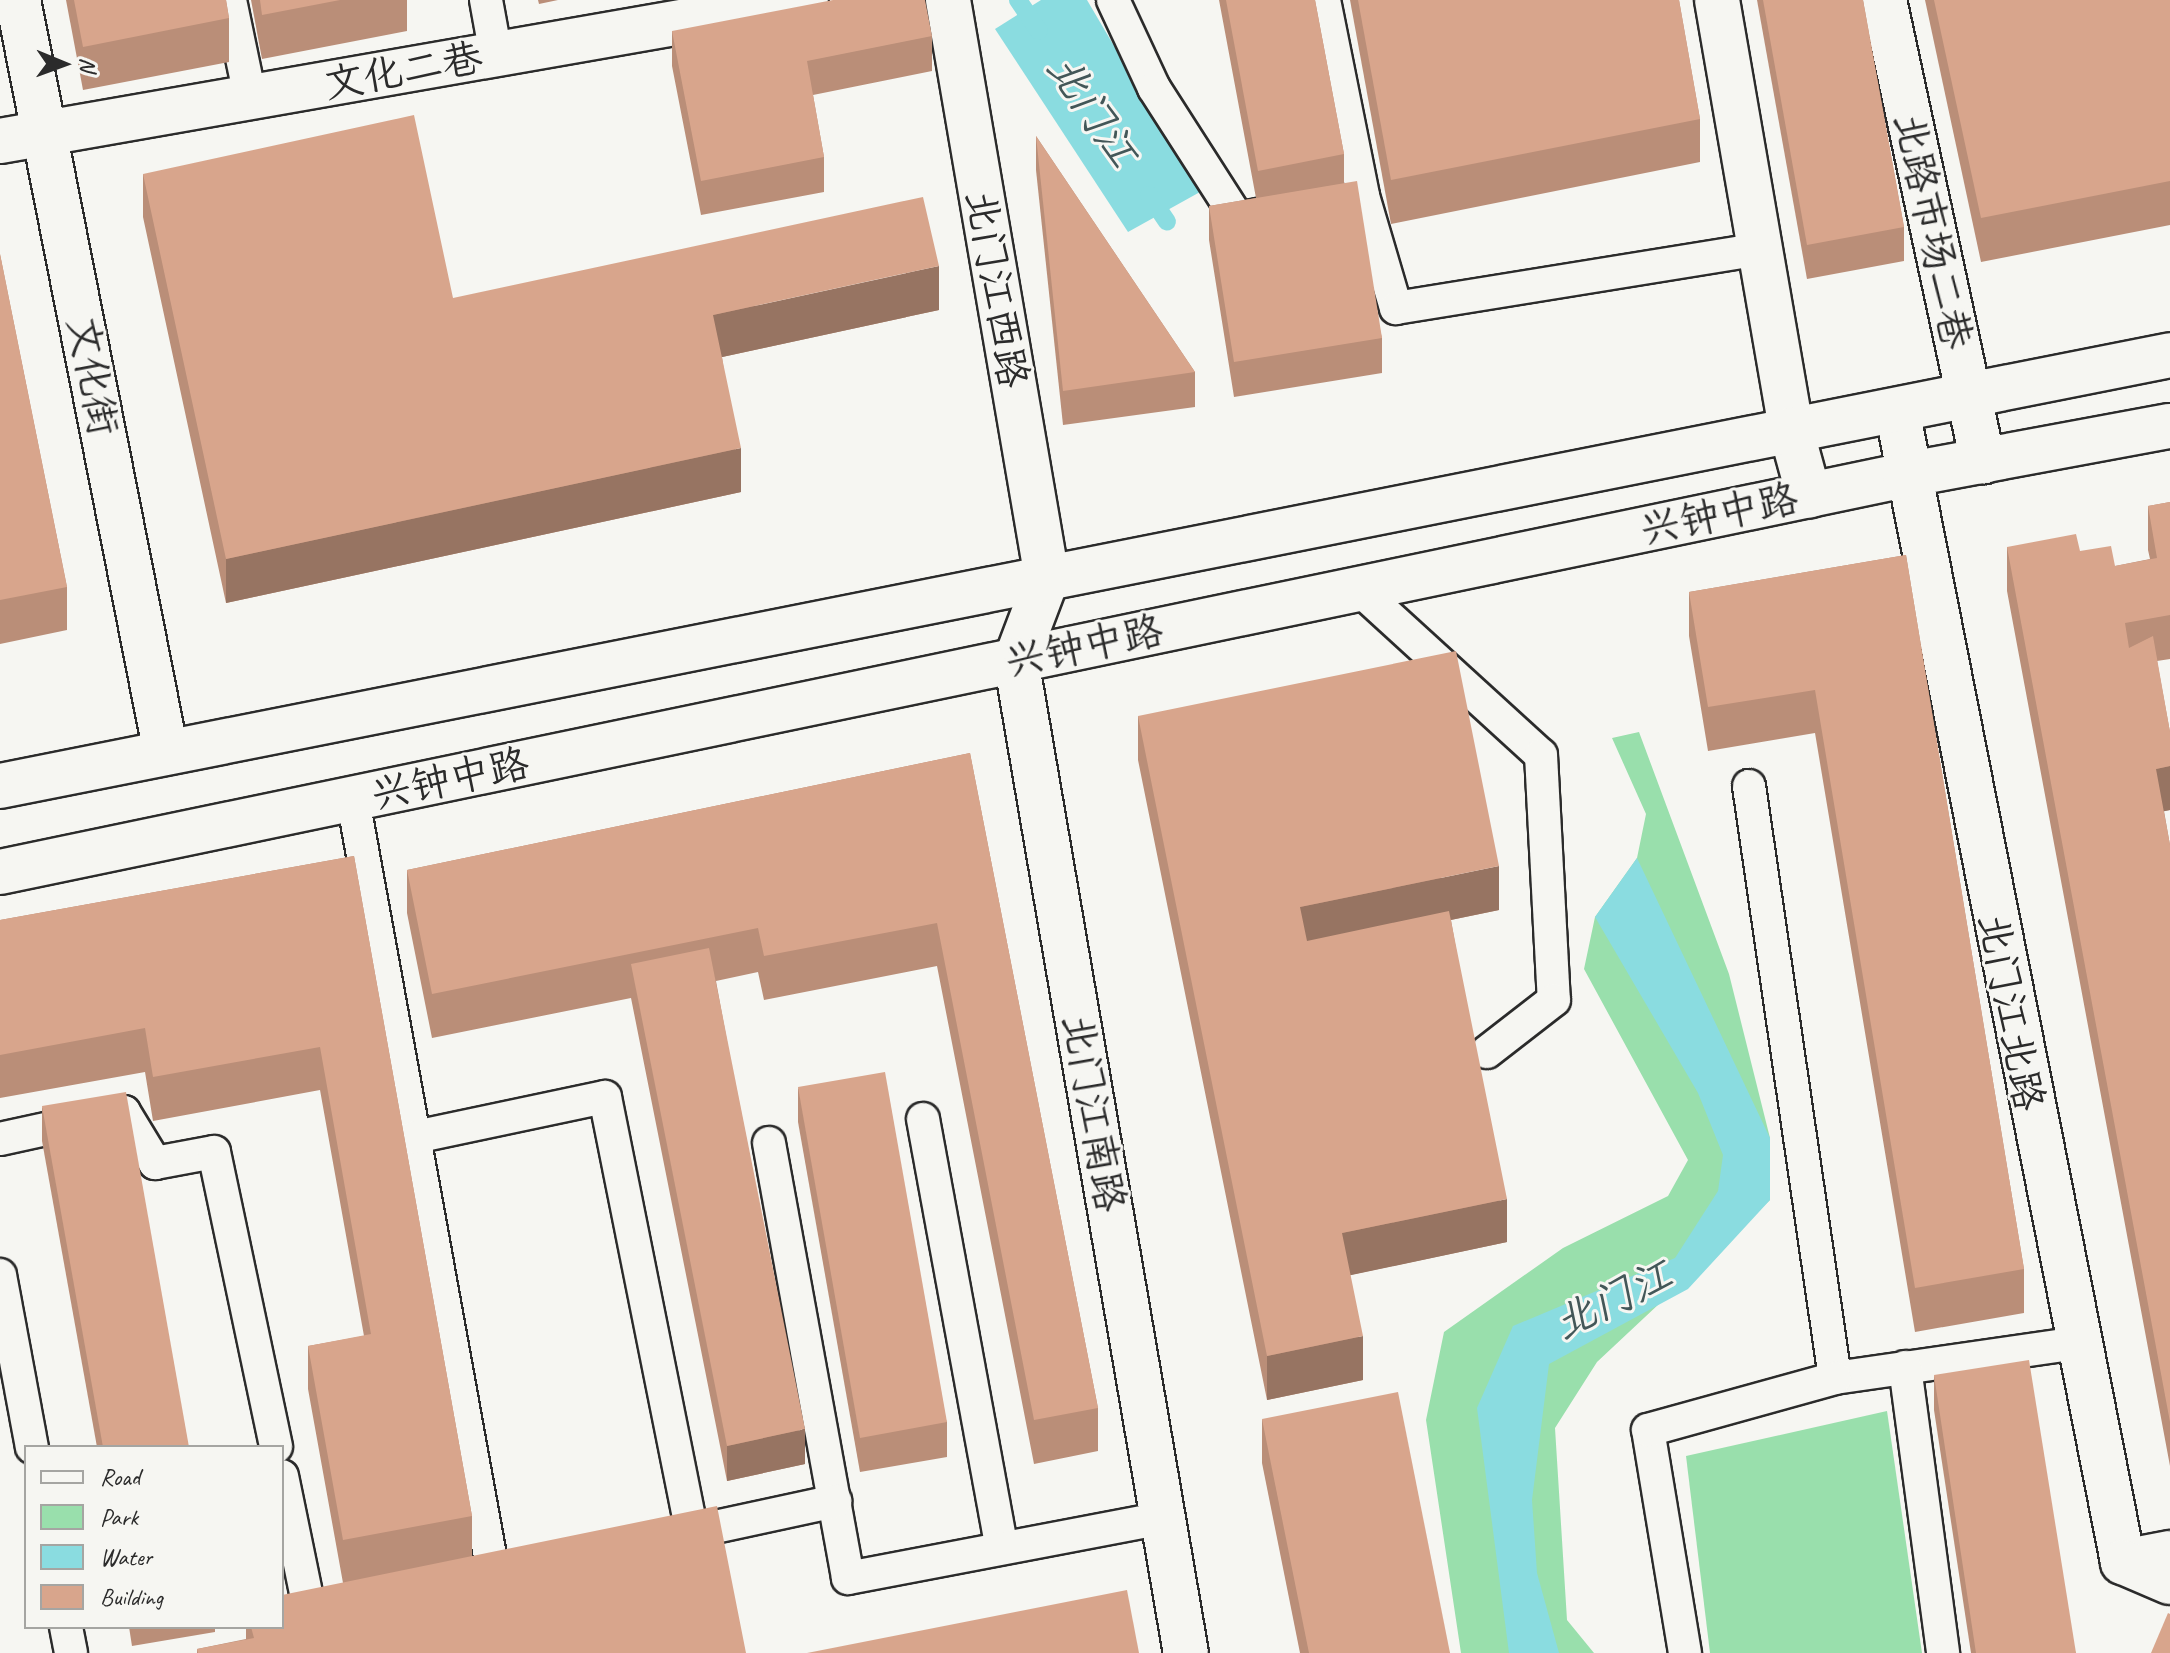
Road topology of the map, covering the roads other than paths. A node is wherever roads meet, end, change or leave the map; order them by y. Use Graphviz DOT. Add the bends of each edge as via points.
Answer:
graph roads {
  1 [pos="18,0"];
  2 [pos="230,0"];
  3 [pos="486,0"];
  4 [pos="806,0"];
  5 [pos="948,0"];
  6 [pos="1113,0"];
  7 [pos="1324,0"];
  8 [pos="1717,0"];
  9 [pos="1884,0"];
  10 [pos="707,9"];
  11 [pos="496,55"];
  12 [pos="250,97"];
  13 [pos="45,133"];
  14 [pos="0,141"];
  15 [pos="1363,196"];
  16 [pos="1760,249"];
  17 [pos="2170,355"];
  18 [pos="1968,395"];
  19 [pos="1897,410"];
  20 [pos="2170,426"];
  21 [pos="1791,430"];
  22 [pos="1983,461"];
  23 [pos="1905,475"];
  24 [pos="1809,496"];
  25 [pos="1047,578"];
  26 [pos="1359,589"];
  27 [pos="1016,660"];
  28 [pos="166,753"];
  29 [pos="0,786"];
  30 [pos="1749,786"];
  31 [pos="353,800"];
  32 [pos="0,872"];
  33 [pos="1487,1052"];
  34 [pos="923,1119"];
  35 [pos="415,1137"];
  36 [pos="0,1139"];
  37 [pos="769,1143"];
  38 [pos="0,1275"];
  39 [pos="2077,1343"];
  40 [pos="1905,1367"];
  41 [pos="1835,1378"];
  42 [pos="32,1445"];
  43 [pos="276,1445"];
  44 [pos="284,1486"];
  45 [pos="835,1501"];
  46 [pos="1164,1518"];
  47 [pos="692,1532"];
  48 [pos="646,1541"];
  49 [pos="1002,1548"];
  50 [pos="2170,1553"];
  51 [pos="2123,1562"];
  52 [pos="493,1573"];
  53 [pos="2170,1582"];
  54 [pos="356,1602"];
  55 [pos="66,1629"];
  56 [pos="71,1653"];
  57 [pos="1186,1653"];
  58 [pos="1685,1653"];
  59 [pos="1943,1653"];
  1 -- 13 [label="street, 文化街"];
  2 -- 12 [label="lane"];
  3 -- 11 [label="lane"];
  4 -- 10 [label="street, 文化二巷"];
  5 -- 25 [label="street, 北门江西路"];
  6 -- 15 [label="lane" via="1154,88 1238,219"];
  7 -- 15 [label="lane"];
  8 -- 16 [label="street"];
  9 -- 18 [label="street, 北路市场二巷"];
  10 -- 11 [label="street, 文化二巷"];
  11 -- 12 [label="street, 文化二巷"];
  12 -- 13 [label="street, 文化二巷"];
  13 -- 14 [label="street, 文化二巷"];
  13 -- 28 [label="street, 文化街"];
  15 -- 16 [label="lane" via="1396,308"];
  16 -- 21 [label="street"];
  17 -- 18 [label="street, 兴钟中路"];
  18 -- 19 [label="street, 兴钟中路"];
  18 -- 22 [label="street, 北路市场二巷"];
  19 -- 21 [label="street, 兴钟中路"];
  19 -- 23 [label="street, 北门江北路"];
  20 -- 22 [label="street, 兴钟中路"];
  21 -- 24 [label="street"];
  21 -- 25 [label="street, 兴钟中路"];
  22 -- 23 [label="street, 兴钟中路"];
  23 -- 24 [label="street, 兴钟中路"];
  23 -- 39 [label="street, 北门江北路"];
  24 -- 26 [label="street, 兴钟中路"];
  25 -- 27 [label="street"];
  25 -- 28 [label="street, 兴钟中路"];
  26 -- 27 [label="street, 兴钟中路"];
  26 -- 33 [label="lane" via="1541,755 1554,1000"];
  27 -- 31 [label="street, 兴钟中路"];
  27 -- 46 [label="street, 北门江南路"];
  28 -- 29 [label="street, 兴钟中路"];
  30 -- 41 [label="lane"];
  31 -- 32 [label="street, 兴钟中路"];
  31 -- 35 [label="lane"];
  34 -- 49 [label="lane"];
  35 -- 47 [label="lane" via="605,1097"];
  35 -- 52 [label="lane"];
  36 -- 43 [label="lane" via="124,1112 155,1163 214,1152"];
  37 -- 45 [label="lane"];
  38 -- 42 [label="lane"];
  39 -- 40 [label="lane"];
  39 -- 51 [label="street, 北门江北路"];
  40 -- 41 [label="lane"];
  40 -- 59 [label="lane"];
  41 -- 58 [label="lane" via="1648,1430"];
  44 -- 54 [label="lane" via="310,1612"];
  45 -- 47 [label="lane"];
  45 -- 49 [label="lane" via="848,1578"];
  46 -- 49 [label="lane"];
  46 -- 57 [label="street, 北门江南路"];
  47 -- 48 [label="lane"];
  50 -- 51 [label="street"];
  51 -- 53 [label="street"];
  55 -- 56 [label="lane"];
}
